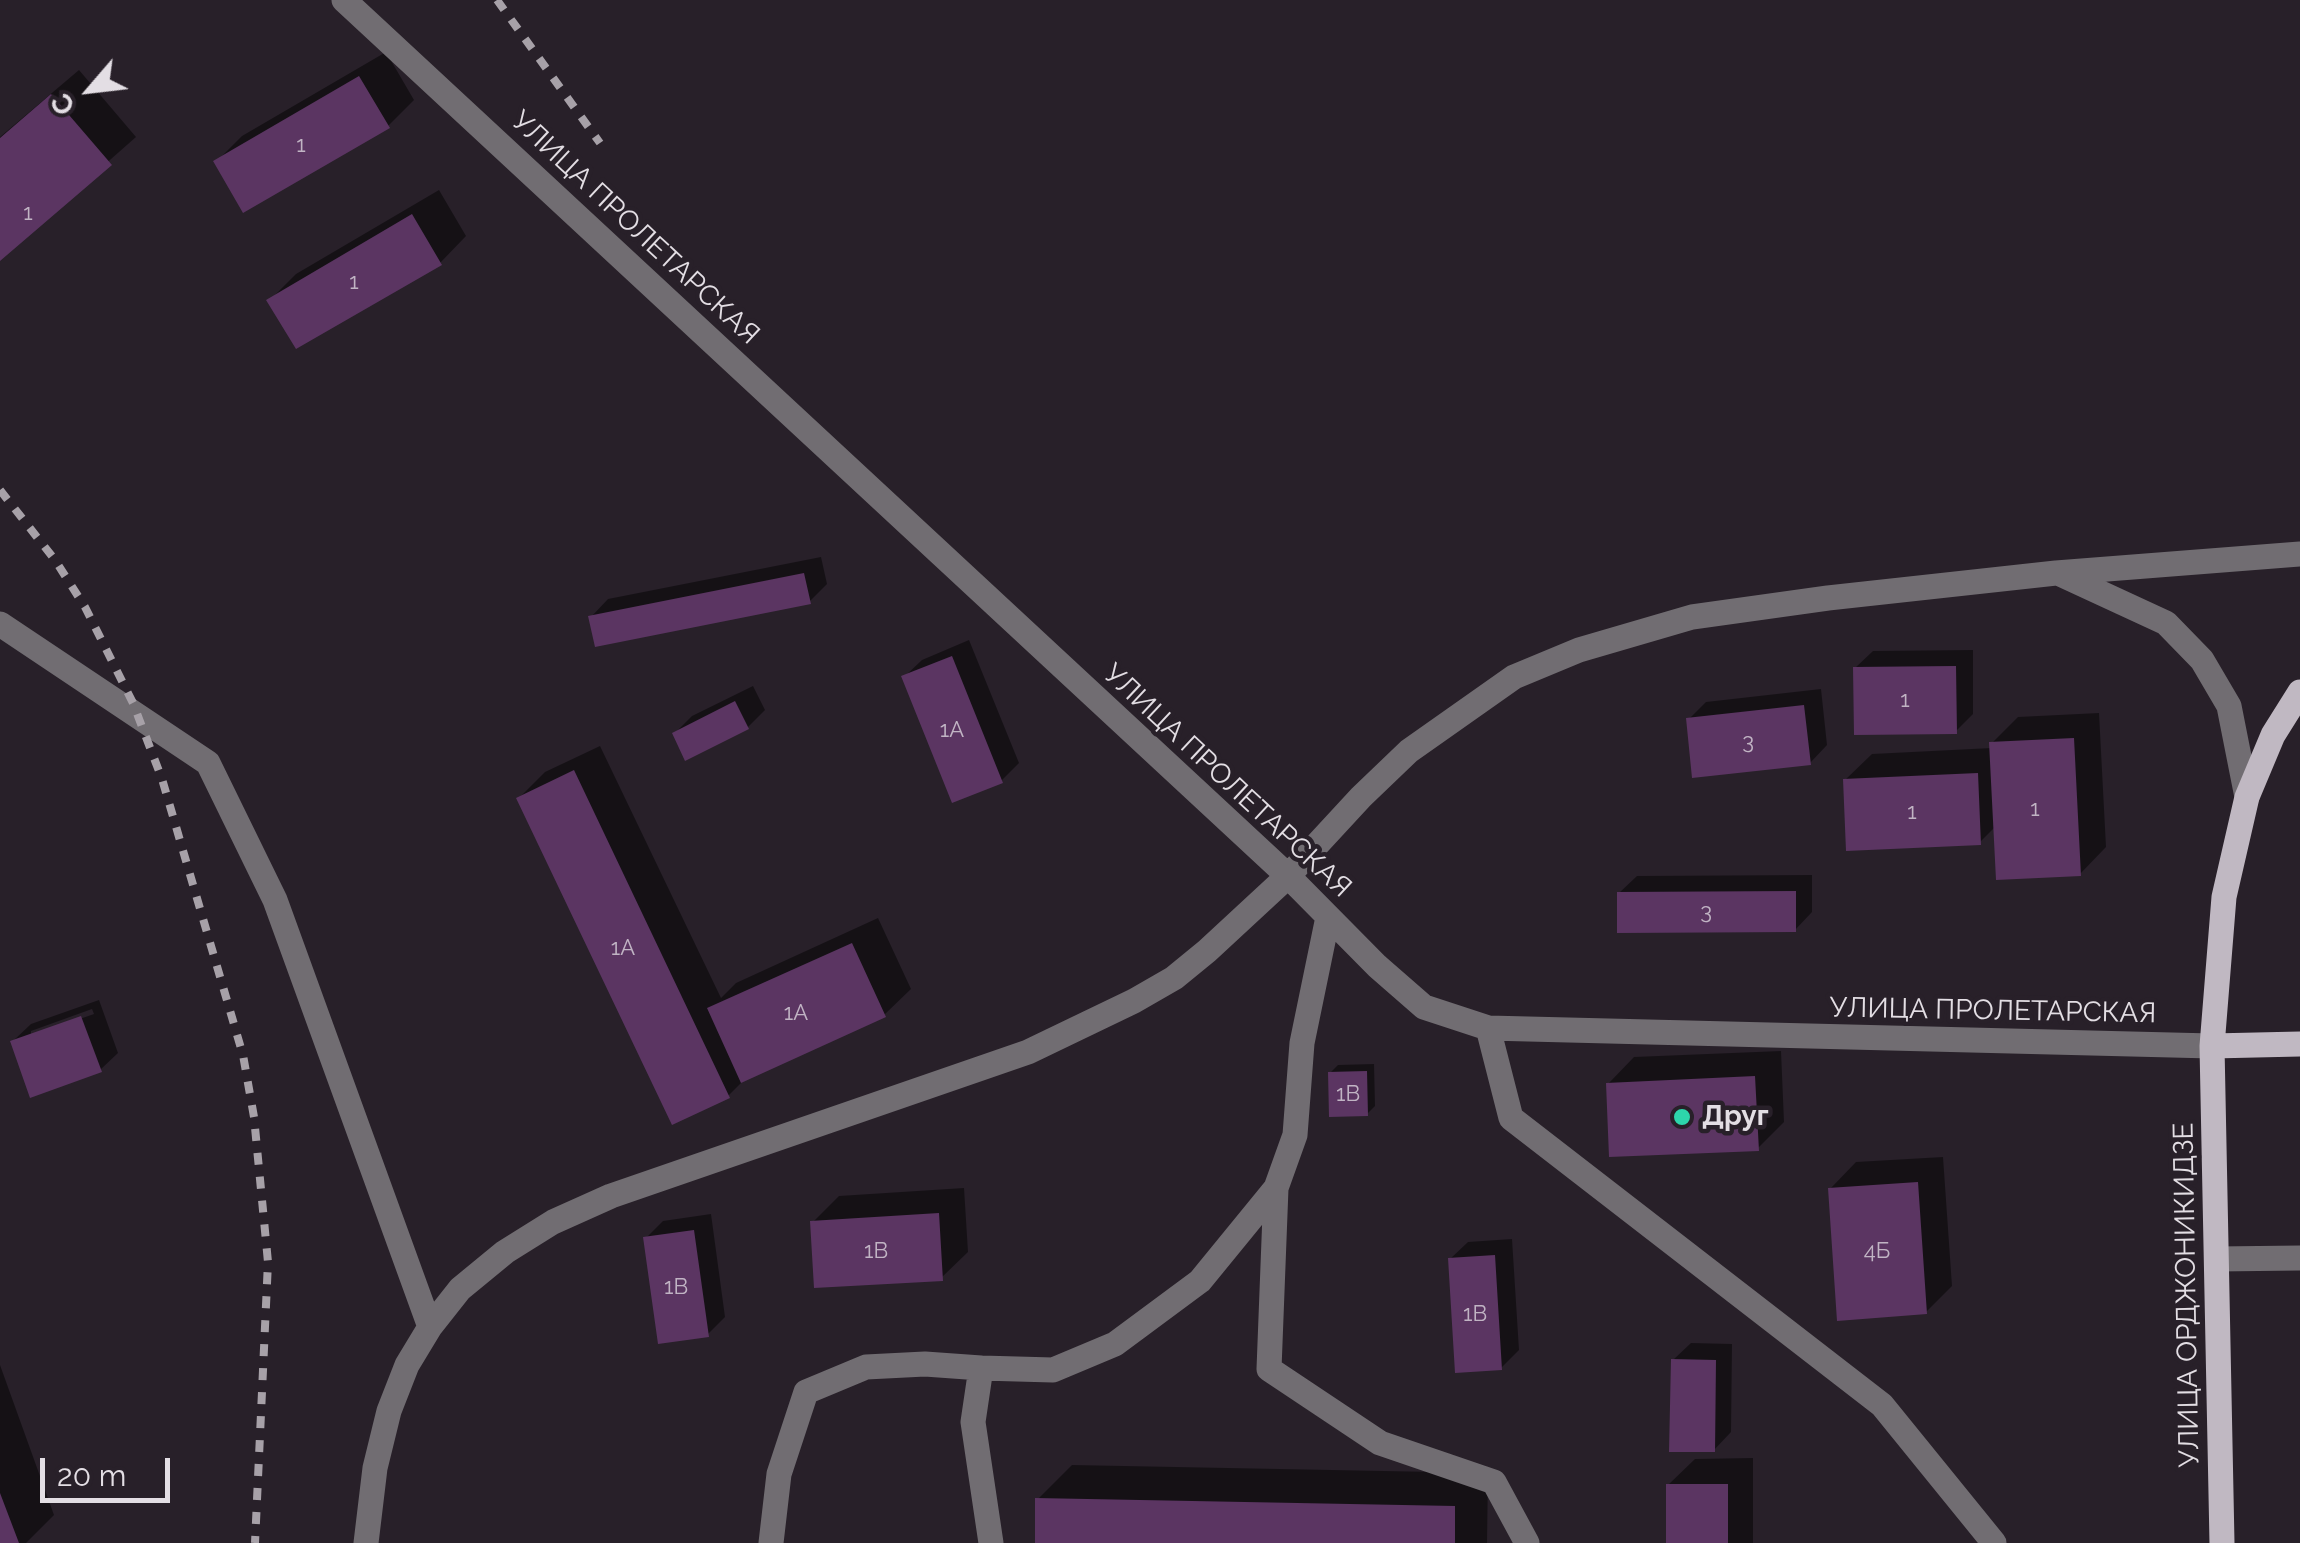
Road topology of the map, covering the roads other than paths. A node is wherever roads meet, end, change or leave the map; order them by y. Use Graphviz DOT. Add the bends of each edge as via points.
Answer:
graph roads {
  1 [pos="344,0"];
  2 [pos="2300,554"];
  3 [pos="2056,572"];
  4 [pos="0,624"];
  5 [pos="2300,692"];
  6 [pos="2246,797"];
  7 [pos="1288,876"];
  8 [pos="1328,918"];
  9 [pos="1488,1028"];
  10 [pos="2300,1044"];
  11 [pos="2212,1046"];
  12 [pos="1276,1188"];
  13 [pos="2300,1258"];
  14 [pos="2217,1259"];
  15 [pos="430,1327"];
  16 [pos="982,1368"];
  17 [pos="366,1543"];
  18 [pos="771,1543"];
  19 [pos="991,1543"];
  20 [pos="1527,1543"];
  21 [pos="1994,1543"];
  22 [pos="2222,1543"];
  1 -- 7 [label="street, УЛИЦА ПРОЛЕТАРСКАЯ"];
  2 -- 3 [label="street"];
  3 -- 6 [label="street" via="2166,622 2202,660 2229,706"];
  3 -- 7 [label="street" via="1692,617 1579,650 1514,676 1409,751"];
  4 -- 15 [label="street" via="208,763 274,900"];
  5 -- 6 [label="main road, УЛИЦА ОРДЖОНИКИДЗЕ"];
  6 -- 11 [label="main road, УЛИЦА ОРДЖОНИКИДЗЕ" via="2224,897"];
  7 -- 8 [label="street, УЛИЦА ПРОЛЕТАРСКАЯ"];
  7 -- 15 [label="street" via="1174,978 1134,1001 1028,1052 553,1222 460,1290"];
  8 -- 9 [label="street, УЛИЦА ПРОЛЕТАРСКАЯ" via="1424,1006"];
  8 -- 12 [label="street" via="1302,1043 1296,1135"];
  9 -- 11 [label="street, УЛИЦА ПРОЛЕТАРСКАЯ"];
  9 -- 21 [label="street" via="1510,1118 1882,1405"];
  10 -- 11 [label="main road, УЛИЦА ПРОЛЕТАРСКАЯ"];
  11 -- 14 [label="main road, УЛИЦА ОРДЖОНИКИДЗЕ"];
  12 -- 16 [label="street" via="1200,1282 1116,1344 1053,1370"];
  12 -- 20 [label="street" via="1270,1369 1380,1443 1494,1482"];
  13 -- 14 [label="street"];
  14 -- 22 [label="main road, УЛИЦА ОРДЖОНИКИДЗЕ"];
  15 -- 17 [label="street" via="389,1411"];
  16 -- 18 [label="street" via="866,1368 806,1392 780,1474"];
  16 -- 19 [label="street" via="973,1422"];
}
